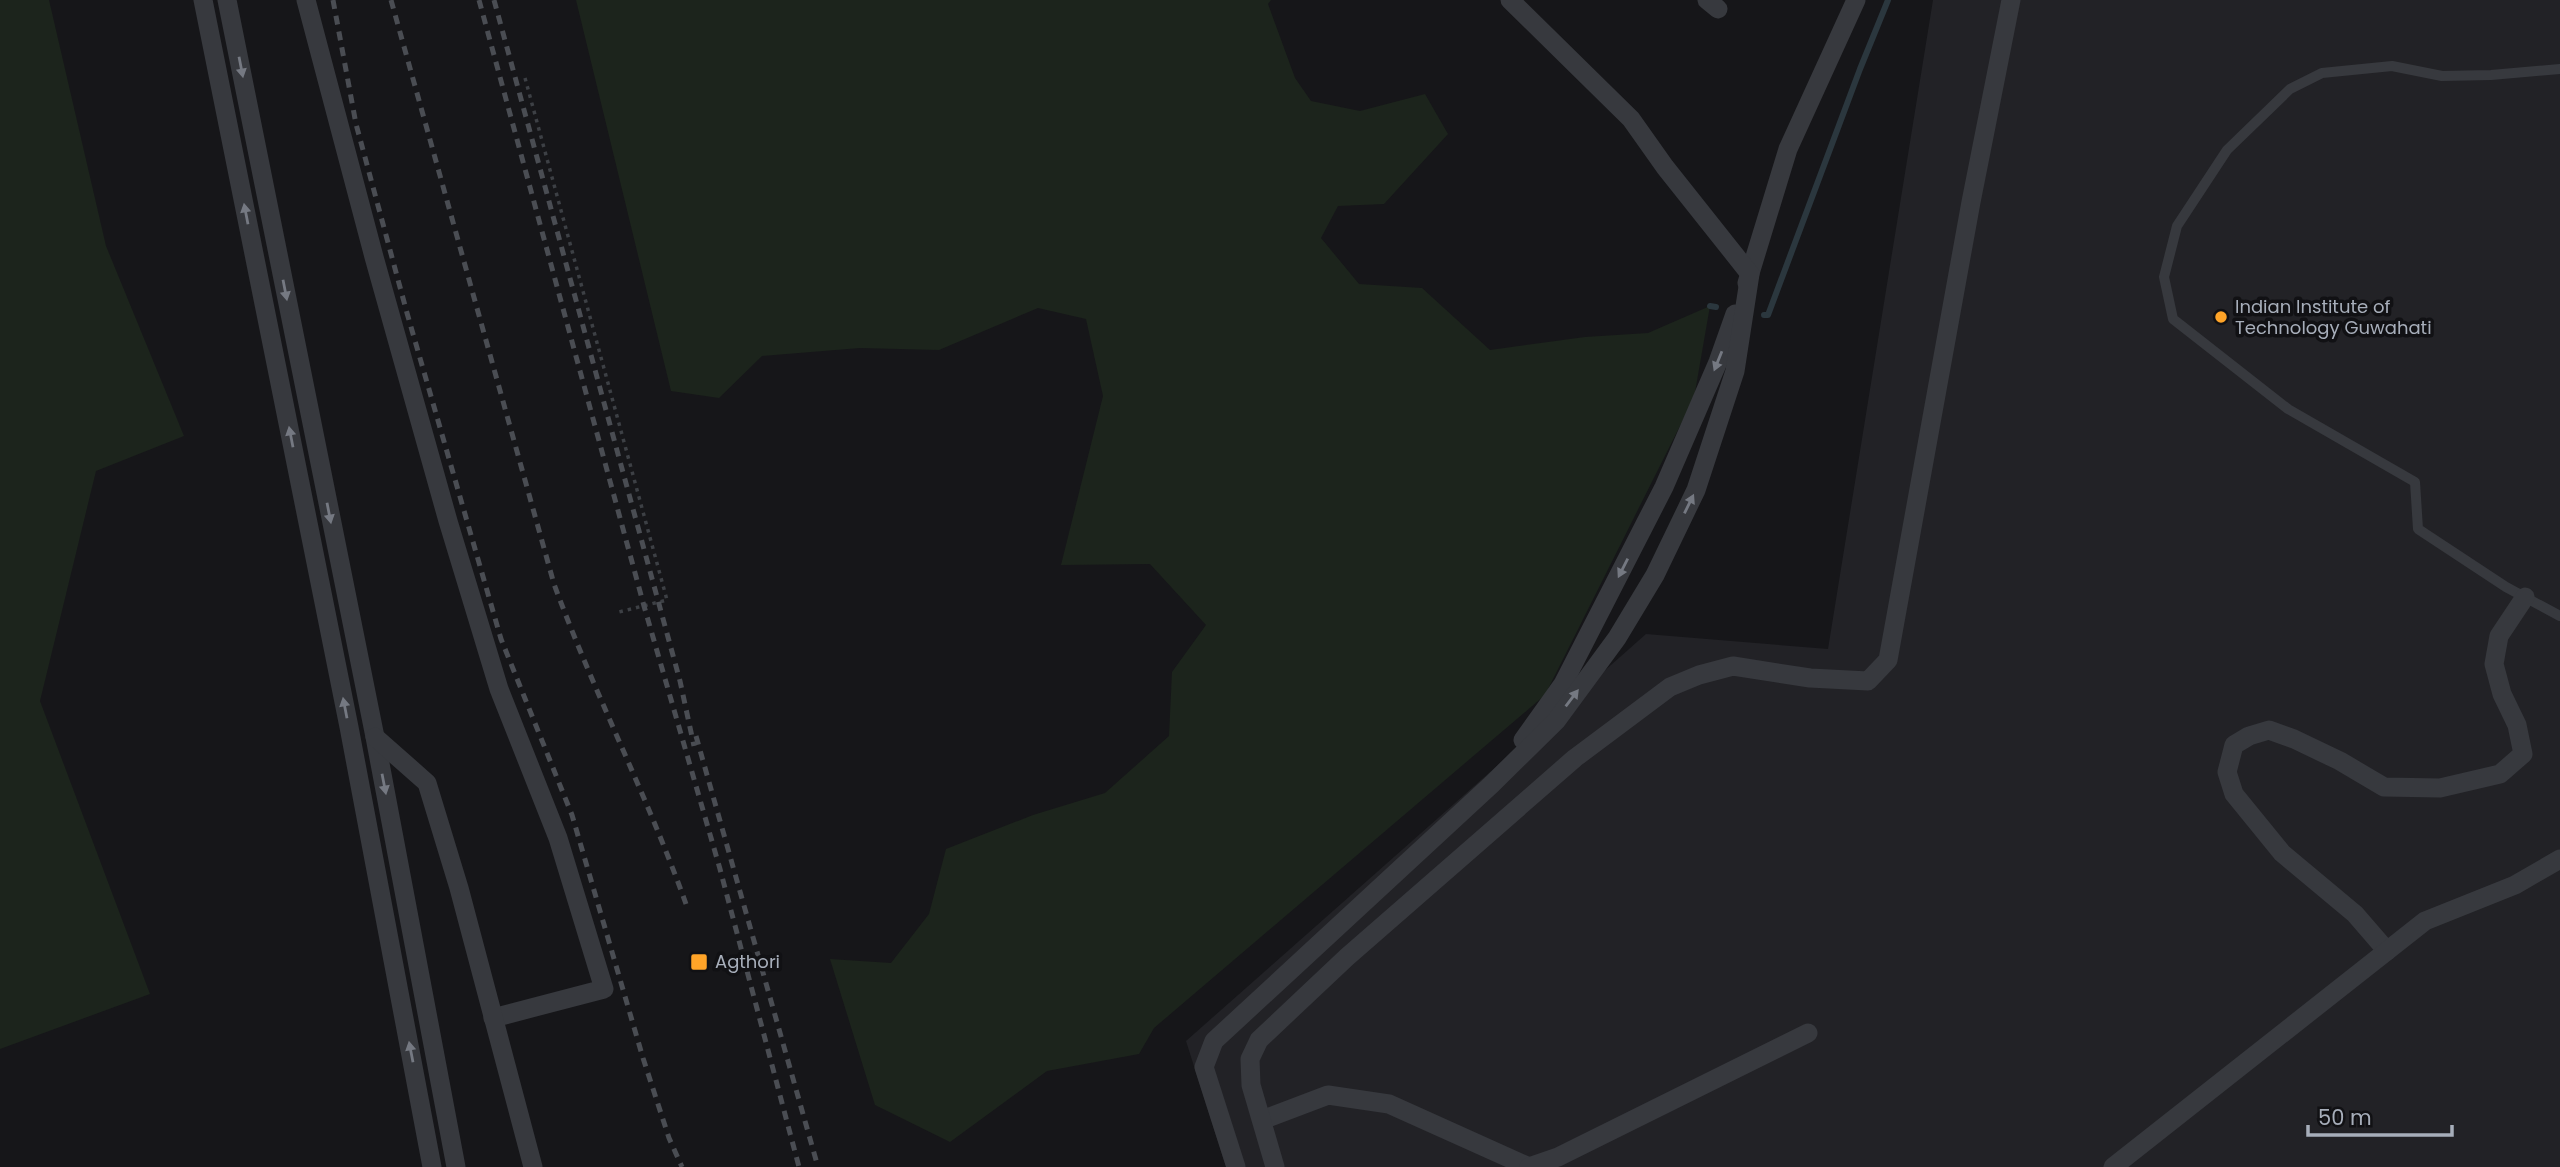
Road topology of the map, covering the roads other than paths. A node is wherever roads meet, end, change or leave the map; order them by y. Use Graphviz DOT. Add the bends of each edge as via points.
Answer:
graph roads {
  1 [pos="203,0"];
  2 [pos="227,0"];
  3 [pos="306,0"];
  4 [pos="1510,0"];
  5 [pos="1856,0"];
  6 [pos="2011,0"];
  7 [pos="2560,69"];
  8 [pos="1750,274"];
  9 [pos="2525,597"];
  10 [pos="2560,616"];
  11 [pos="376,737"];
  12 [pos="1492,784"];
  13 [pos="2560,859"];
  14 [pos="2387,951"];
  15 [pos="493,1018"];
  16 [pos="1808,1033"];
  17 [pos="443,1087"];
  18 [pos="419,1093"];
  19 [pos="1262,1120"];
  20 [pos="432,1167"];
  21 [pos="456,1167"];
  22 [pos="533,1167"];
  23 [pos="1236,1167"];
  24 [pos="1275,1167"];
  25 [pos="1529,1167"];
  26 [pos="2113,1167"];
  18 -- 1 [label="street, one-way"];
  2 -- 11 [label="street, one-way"];
  3 -- 15 [label="street" via="448,521 499,689 558,838 604,989"];
  4 -- 8 [label="street" via="1631,120"];
  5 -- 8 [label="street" via="1788,149"];
  6 -- 19 [label="street" via="1888,660 1868,681 1733,666 1670,687 1575,758 1259,1040 1250,1059 1251,1085"];
  7 -- 9 [label="lane" via="2442,76 2392,65 2322,74 2290,89 2227,150 2177,226 2164,277 2173,318 2288,409 2414,482 2418,529"];
  8 -- 12 [label="street, one-way" via="1664,487 1563,684"];
  12 -- 8 [label="street, one-way" via="1556,721 1617,638 1655,575 1696,490 1735,371"];
  9 -- 10 [label="lane"];
  9 -- 14 [label="street" via="2499,636 2494,664 2523,754 2500,774 2440,788 2384,787 2294,738 2269,730 2234,745 2227,772 2234,794 2282,853 2355,914"];
  11 -- 15 [label="street" via="427,783"];
  11 -- 17 [label="street, one-way"];
  12 -- 23 [label="street" via="1214,1041 1204,1068"];
  13 -- 14 [label="street" via="2515,886 2425,921"];
  14 -- 26 [label="street"];
  15 -- 22 [label="street"];
  16 -- 25 [label="street" via="1558,1157"];
  17 -- 18 [label="street"];
  17 -- 21 [label="street"];
  18 -- 20 [label="street"];
  19 -- 24 [label="street"];
  19 -- 25 [label="street" via="1328,1095 1389,1104"];
}
